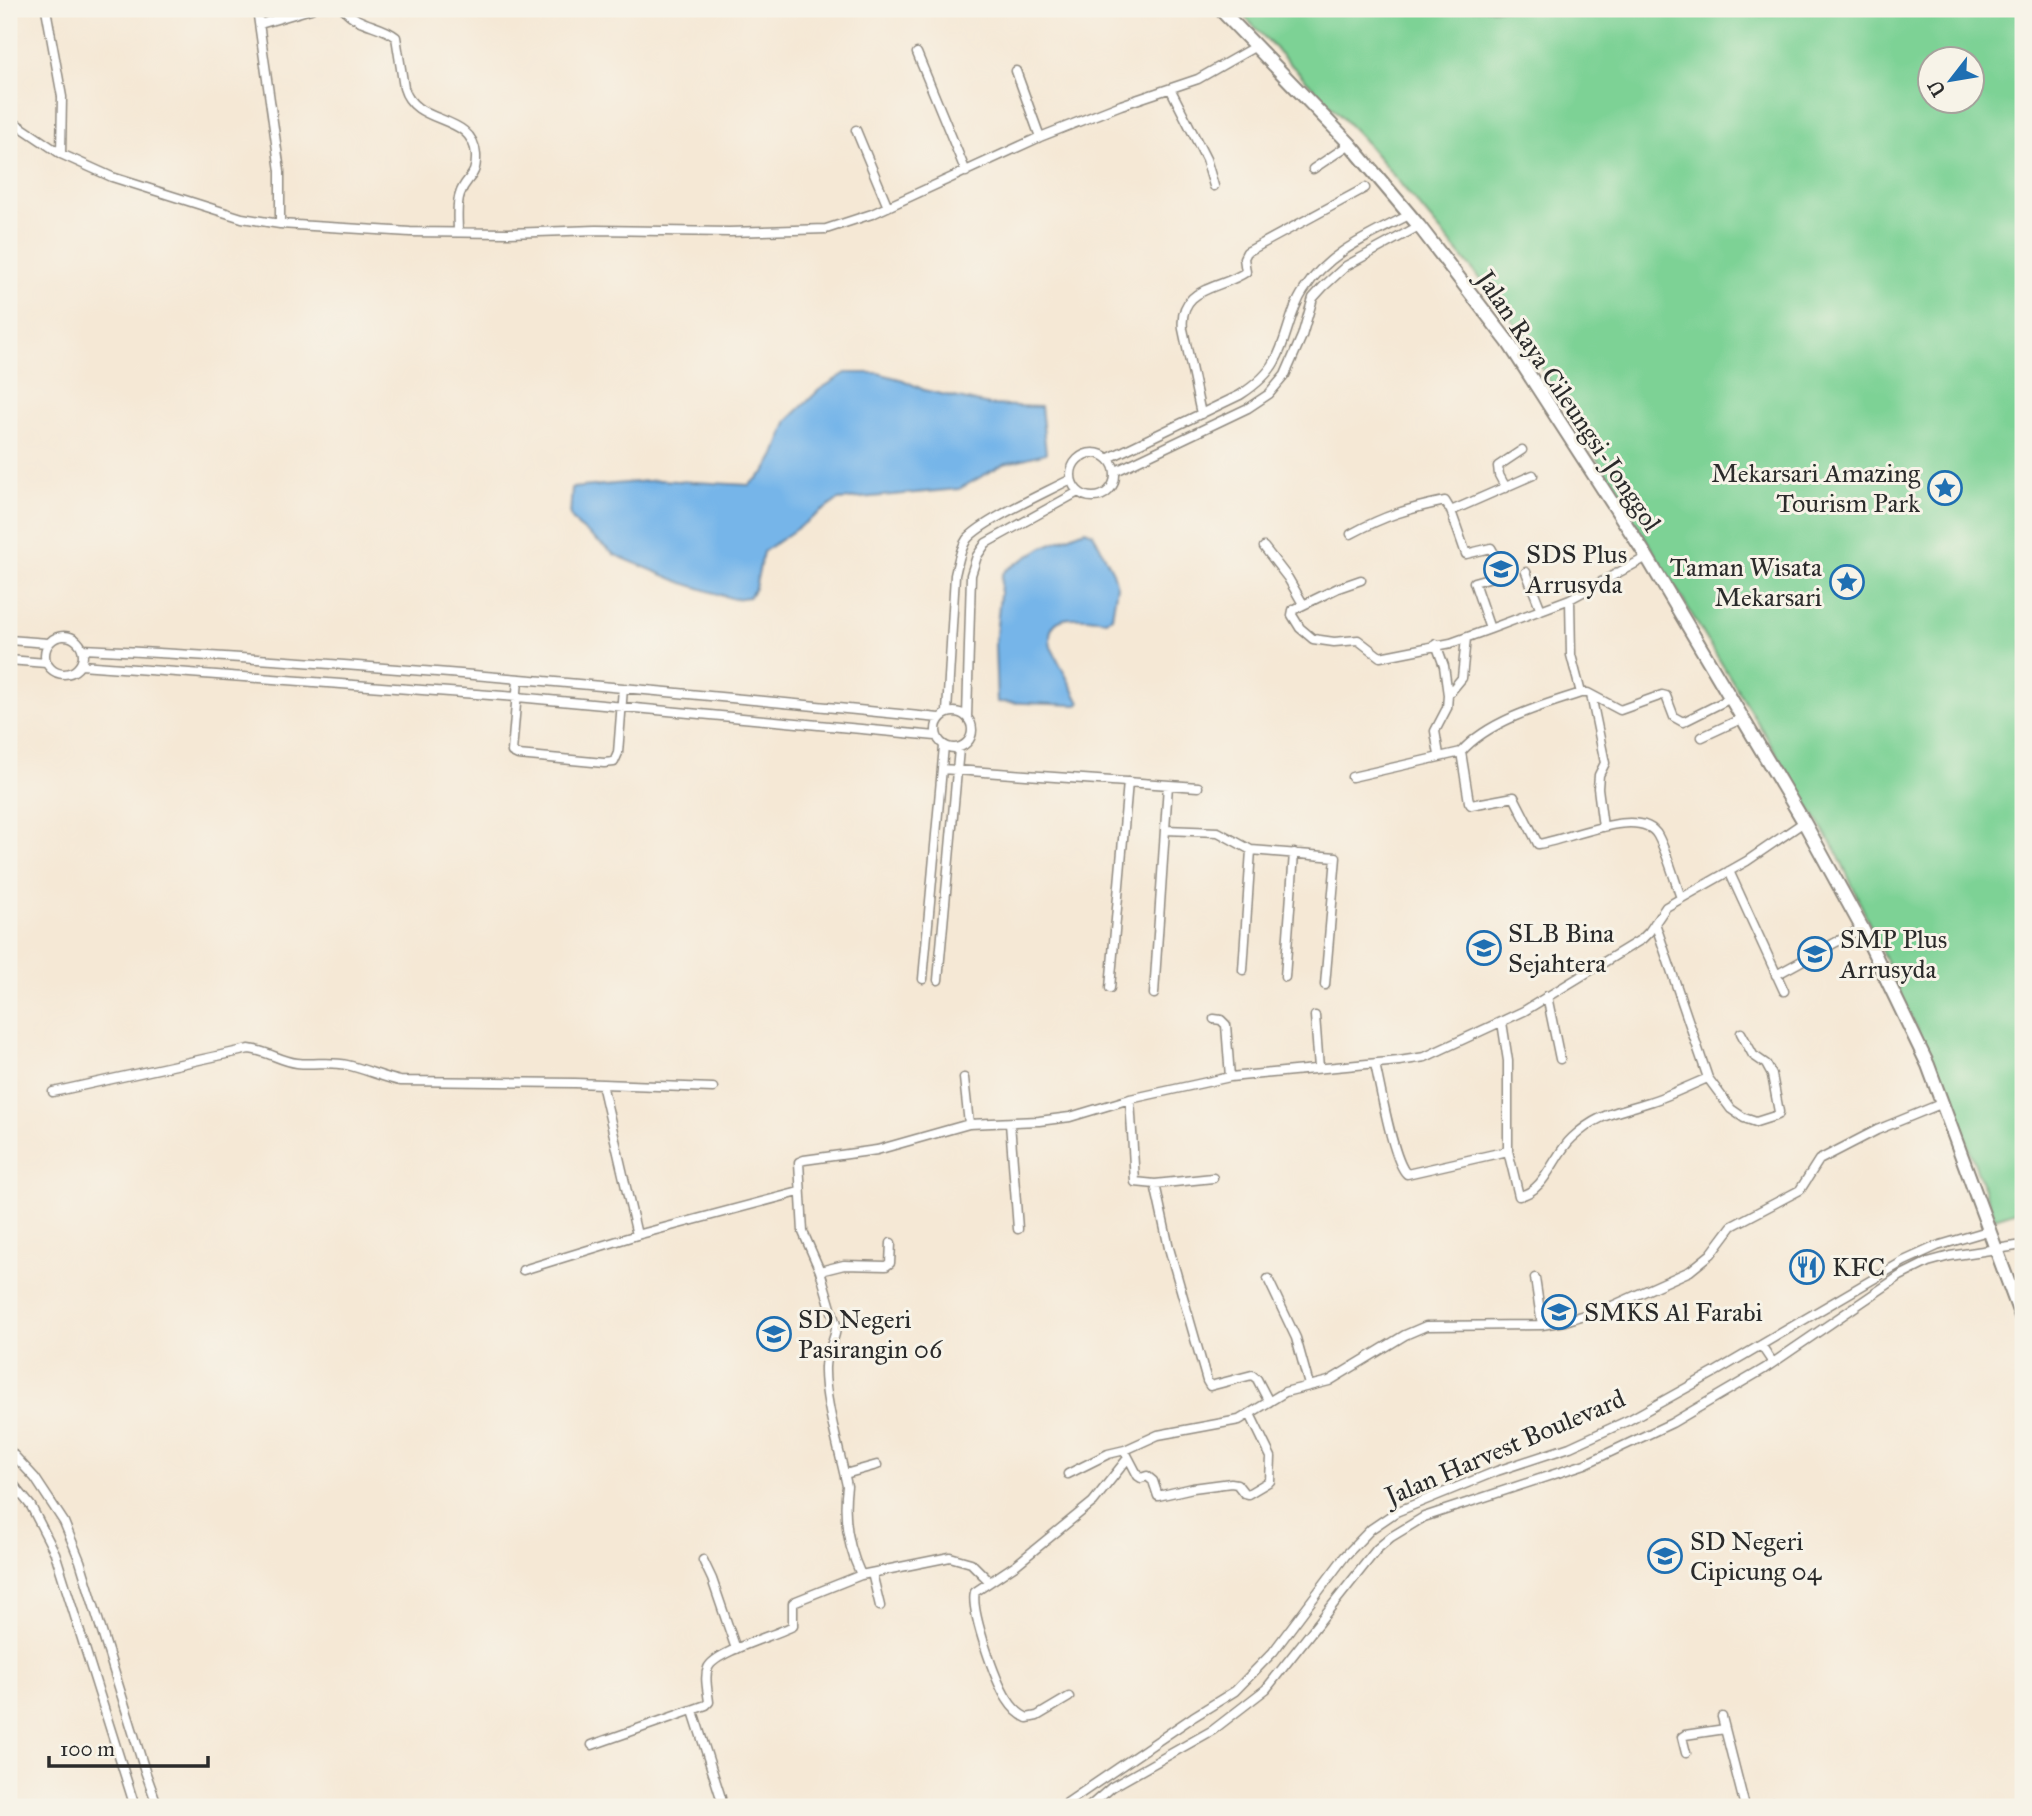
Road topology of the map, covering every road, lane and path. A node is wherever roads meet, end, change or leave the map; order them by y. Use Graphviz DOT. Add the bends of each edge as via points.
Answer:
graph roads {
  1 [pos="46,9"];
  2 [pos="257,9"];
  3 [pos="311,9"];
  4 [pos="344,9"];
  5 [pos="1220,9"];
  6 [pos="260,24"];
  7 [pos="1256,46"];
  8 [pos="917,53"];
  9 [pos="1016,71"];
  10 [pos="1171,90"];
  11 [pos="9,119"];
  12 [pos="856,130"];
  13 [pos="1040,137"];
  14 [pos="1350,144"];
  15 [pos="61,155"];
  16 [pos="1313,169"];
  17 [pos="966,172"];
  18 [pos="1214,186"];
  19 [pos="1365,188"];
  20 [pos="888,207"];
  21 [pos="1409,215"];
  22 [pos="280,224"];
  23 [pos="1419,226"];
  24 [pos="458,232"];
  25 [pos="1201,414"];
  26 [pos="1522,450"];
  27 [pos="1109,458"];
  28 [pos="1116,471"];
  29 [pos="1533,475"];
  30 [pos="1071,480"];
  31 [pos="1506,488"];
  32 [pos="1078,492"];
  33 [pos="1451,511"];
  34 [pos="1352,534"];
  35 [pos="1264,547"];
  36 [pos="1647,557"];
  37 [pos="1526,572"];
  38 [pos="1361,580"];
  39 [pos="1570,599"];
  40 [pos="1303,604"];
  41 [pos="1541,610"];
  42 [pos="1490,629"];
  43 [pos="1466,638"];
  44 [pos="9,640"];
  45 [pos="48,643"];
  46 [pos="1436,644"];
  47 [pos="83,649"];
  48 [pos="9,660"];
  49 [pos="46,663"];
  50 [pos="81,665"];
  51 [pos="518,680"];
  52 [pos="623,688"];
  53 [pos="1581,693"];
  54 [pos="1448,695"];
  55 [pos="1591,695"];
  56 [pos="517,697"];
  57 [pos="1731,698"];
  58 [pos="621,706"];
  59 [pos="943,715"];
  60 [pos="967,717"];
  61 [pos="1743,718"];
  62 [pos="936,736"];
  63 [pos="1702,737"];
  64 [pos="944,746"];
  65 [pos="959,748"];
  66 [pos="1461,752"];
  67 [pos="1439,755"];
  68 [pos="942,769"];
  69 [pos="957,770"];
  70 [pos="1352,776"];
  71 [pos="1128,782"];
  72 [pos="1168,785"];
  73 [pos="1198,787"];
  74 [pos="1804,822"];
  75 [pos="1604,827"];
  76 [pos="1165,830"];
  77 [pos="1251,850"];
  78 [pos="1294,853"];
  79 [pos="1729,871"];
  80 [pos="1681,898"];
  81 [pos="1655,923"];
  82 [pos="1862,928"];
  83 [pos="1243,970"];
  84 [pos="1776,975"];
  85 [pos="1285,977"];
  86 [pos="923,979"];
  87 [pos="938,980"];
  88 [pos="1325,985"];
  89 [pos="1110,988"];
  90 [pos="1784,991"];
  91 [pos="1154,994"];
  92 [pos="1547,996"];
  93 [pos="1315,1016"];
  94 [pos="1214,1019"];
  95 [pos="1502,1021"];
  96 [pos="1741,1033"];
  97 [pos="1560,1059"];
  98 [pos="1375,1063"];
  99 [pos="1319,1068"];
  100 [pos="1230,1077"];
  101 [pos="964,1078"];
  102 [pos="1708,1078"];
  103 [pos="601,1084"];
  104 [pos="713,1088"];
  105 [pos="53,1092"];
  106 [pos="1130,1099"];
  107 [pos="1943,1103"];
  108 [pos="1010,1123"];
  109 [pos="969,1124"];
  110 [pos="1508,1151"];
  111 [pos="1213,1178"];
  112 [pos="1155,1184"];
  113 [pos="799,1192"];
  114 [pos="1018,1229"];
  115 [pos="1991,1230"];
  116 [pos="637,1235"];
  117 [pos="891,1243"];
  118 [pos="2023,1245"];
  119 [pos="1998,1250"];
  120 [pos="523,1270"];
  121 [pos="820,1271"];
  122 [pos="1535,1278"];
  123 [pos="1268,1279"];
  124 [pos="2023,1318"];
  125 [pos="1542,1325"];
  126 [pos="1761,1345"];
  127 [pos="1773,1363"];
  128 [pos="1309,1385"];
  129 [pos="1269,1402"];
  130 [pos="1250,1414"];
  131 [pos="9,1450"];
  132 [pos="1127,1454"];
  133 [pos="877,1465"];
  134 [pos="845,1474"];
  135 [pos="1068,1474"];
  136 [pos="9,1479"];
  137 [pos="703,1560"];
  138 [pos="872,1573"];
  139 [pos="861,1575"];
  140 [pos="990,1582"];
  141 [pos="880,1606"];
  142 [pos="736,1648"];
  143 [pos="1069,1697"];
  144 [pos="693,1711"];
  145 [pos="1722,1717"];
  146 [pos="1725,1729"];
  147 [pos="592,1745"];
  148 [pos="1686,1752"];
  149 [pos="721,1798"];
  150 [pos="135,1807"];
  151 [pos="158,1807"];
  152 [pos="1061,1807"];
  153 [pos="1089,1807"];
  154 [pos="1745,1807"];
  1 -- 15 [label="street" via="62,97"];
  2 -- 6 [label="street"];
  3 -- 6 [label="street"];
  4 -- 24 [label="street" via="360,23 396,37 406,96 415,108 463,129 470,138 475,173 459,195"];
  5 -- 7 [label="main road, Jalan Raya Cileungsi-Jonggol"];
  6 -- 22 [label="street" via="279,171"];
  7 -- 10 [label="street"];
  7 -- 14 [label="main road, Jalan Raya Cileungsi-Jonggol"];
  8 -- 17 [label="street"];
  9 -- 13 [label="street"];
  10 -- 13 [label="street"];
  10 -- 18 [label="street" via="1206,159"];
  11 -- 15 [label="street"];
  12 -- 20 [label="street"];
  13 -- 17 [label="street"];
  14 -- 16 [label="street"];
  14 -- 21 [label="main road, Jalan Raya Cileungsi-Jonggol"];
  15 -- 22 [label="street" via="149,190 242,218"];
  17 -- 20 [label="street"];
  19 -- 25 [label="street" via="1247,252 1246,272 1200,292 1186,305 1183,329"];
  20 -- 24 [label="street" via="826,229"];
  21 -- 23 [label="main road, Jalan Raya Cileungsi-Jonggol"];
  21 -- 25 [label="street" via="1332,258 1304,290 1276,360 1258,383"];
  22 -- 24 [label="street"];
  23 -- 28 [label="street" via="1346,267 1313,298 1286,375 1269,394"];
  23 -- 36 [label="main road, Jalan Raya Cileungsi-Jonggol" via="1508,342"];
  25 -- 27 [label="street"];
  26 -- 31 [label="street" via="1498,466"];
  27 -- 28 [label="street"];
  27 -- 30 [label="street" via="1096,452 1082,454 1072,465"];
  28 -- 32 [label="street" via="1109,492 1099,497"];
  29 -- 31 [label="street"];
  30 -- 32 [label="street"];
  30 -- 59 [label="street" via="981,527 967,539 955,575"];
  31 -- 33 [label="street"];
  32 -- 60 [label="street" via="986,543 977,556 971,575"];
  33 -- 34 [label="street" via="1446,501 1399,511"];
  33 -- 42 [label="street" via="1466,554 1491,548 1503,570 1474,582"];
  35 -- 40 [label="street"];
  36 -- 39 [label="street"];
  36 -- 57 [label="main road, Jalan Raya Cileungsi-Jonggol"];
  37 -- 41 [label="street"];
  38 -- 40 [label="street"];
  39 -- 41 [label="street"];
  39 -- 53 [label="street" via="1571,655"];
  40 -- 46 [label="street" via="1292,615 1313,639 1358,640 1380,657"];
  41 -- 42 [label="street"];
  42 -- 43 [label="street"];
  43 -- 46 [label="street"];
  43 -- 54 [label="street" via="1462,678"];
  44 -- 45 [label="street"];
  45 -- 47 [label="street" via="67,635"];
  45 -- 49 [label="street"];
  46 -- 54 [label="street"];
  47 -- 50 [label="street"];
  47 -- 51 [label="street"];
  48 -- 49 [label="street"];
  49 -- 50 [label="street" via="63,674"];
  50 -- 56 [label="street"];
  51 -- 52 [label="street"];
  51 -- 56 [label="street"];
  52 -- 58 [label="street"];
  52 -- 59 [label="street"];
  53 -- 55 [label="street"];
  53 -- 66 [label="street" via="1509,718"];
  54 -- 67 [label="street" via="1435,731"];
  55 -- 57 [label="street" via="1620,710 1666,696 1674,717 1682,722"];
  55 -- 75 [label="street" via="1605,763 1598,788"];
  56 -- 58 [label="street"];
  56 -- 58 [label="street" via="512,752 518,755 614,762"];
  57 -- 61 [label="main road, Jalan Raya Cileungsi-Jonggol"];
  58 -- 62 [label="street"];
  59 -- 60 [label="street" via="958,712"];
  59 -- 62 [label="street" via="935,726"];
  60 -- 65 [label="street" via="972,735"];
  61 -- 63 [label="street"];
  61 -- 74 [label="main road, Jalan Raya Cileungsi-Jonggol"];
  62 -- 64 [label="street"];
  64 -- 65 [label="street"];
  64 -- 68 [label="street"];
  65 -- 69 [label="street"];
  66 -- 67 [label="street"];
  66 -- 75 [label="street" via="1471,805 1514,797 1538,844"];
  67 -- 70 [label="street"];
  68 -- 69 [label="street"];
  68 -- 86 [label="street"];
  69 -- 71 [label="street"];
  69 -- 87 [label="street"];
  71 -- 72 [label="street"];
  71 -- 89 [label="street"];
  72 -- 73 [label="street"];
  72 -- 76 [label="street"];
  74 -- 79 [label="street"];
  74 -- 82 [label="main road, Jalan Raya Cileungsi-Jonggol"];
  75 -- 80 [label="street" via="1630,823 1654,831"];
  76 -- 77 [label="street" via="1218,832"];
  76 -- 91 [label="street"];
  77 -- 78 [label="street"];
  77 -- 83 [label="street"];
  78 -- 85 [label="street"];
  78 -- 88 [label="street" via="1336,857"];
  79 -- 80 [label="street"];
  79 -- 84 [label="street"];
  80 -- 81 [label="street" via="1666,907"];
  81 -- 92 [label="street" via="1642,939"];
  81 -- 102 [label="street"];
  82 -- 84 [label="street"];
  82 -- 107 [label="main road, Jalan Raya Cileungsi-Jonggol"];
  84 -- 90 [label="street"];
  92 -- 95 [label="street"];
  92 -- 97 [label="street"];
  93 -- 99 [label="street"];
  94 -- 100 [label="street" via="1226,1026"];
  95 -- 98 [label="street" via="1431,1055"];
  95 -- 110 [label="street" via="1508,1061"];
  96 -- 102 [label="street" via="1772,1075 1778,1115 1756,1122 1744,1118 1731,1109"];
  98 -- 99 [label="street"];
  98 -- 110 [label="street" via="1396,1153 1407,1174"];
  99 -- 100 [label="street"];
  100 -- 106 [label="street"];
  101 -- 109 [label="street"];
  102 -- 110 [label="street" via="1602,1115 1569,1141 1532,1191 1522,1196"];
  103 -- 104 [label="street"];
  103 -- 105 [label="street" via="400,1081 346,1065 298,1063 249,1049"];
  103 -- 116 [label="street"];
  106 -- 108 [label="street" via="1070,1117"];
  106 -- 112 [label="street" via="1134,1179"];
  107 -- 115 [label="main road, Jalan Raya Cileungsi-Jonggol"];
  107 -- 125 [label="street" via="1819,1160 1800,1190 1732,1226 1711,1254 1680,1277 1610,1307"];
  108 -- 109 [label="street"];
  108 -- 114 [label="street"];
  109 -- 113 [label="street" via="877,1150 801,1161"];
  111 -- 112 [label="street"];
  112 -- 129 [label="street" via="1210,1387 1252,1375"];
  113 -- 116 [label="street"];
  113 -- 121 [label="street" via="803,1233"];
  115 -- 119 [label="main road, Jalan Raya Cileungsi-Jonggol"];
  115 -- 126 [label="street, Jalan Harvest Boulevard" via="1904,1261"];
  116 -- 120 [label="street"];
  117 -- 121 [label="street" via="887,1266 844,1265"];
  118 -- 119 [label="street, Jalan Harvest Boulevard"];
  119 -- 124 [label="main road, Jalan Raya Cileungsi-Jonggol"];
  119 -- 127 [label="street, Jalan Harvest Boulevard" via="1950,1256 1909,1271"];
  121 -- 134 [label="street" via="836,1330 825,1368"];
  122 -- 125 [label="street"];
  123 -- 128 [label="street" via="1296,1338"];
  125 -- 128 [label="street" via="1426,1326 1329,1381"];
  126 -- 127 [label="street"];
  126 -- 152 [label="street, Jalan Harvest Boulevard" via="1629,1420 1570,1447 1396,1512 1345,1556 1273,1652 1235,1691"];
  127 -- 153 [label="street, Jalan Harvest Boulevard" via="1638,1440 1585,1464 1424,1517 1391,1537 1266,1689 1213,1730 1112,1787"];
  128 -- 129 [label="street"];
  129 -- 130 [label="street"];
  130 -- 132 [label="street" via="1235,1422 1158,1435"];
  130 -- 132 [label="street" via="1270,1457 1270,1481 1248,1493 1231,1483 1158,1496 1153,1480 1138,1476"];
  131 -- 151 [label="street" via="35,1478 70,1535"];
  132 -- 135 [label="street" via="1108,1454"];
  132 -- 140 [label="street" via="1093,1502"];
  133 -- 134 [label="street"];
  134 -- 139 [label="street" via="847,1528"];
  136 -- 150 [label="street" via="31,1506 55,1553"];
  137 -- 142 [label="street"];
  138 -- 139 [label="street"];
  138 -- 140 [label="street" via="950,1556 971,1563"];
  138 -- 141 [label="street"];
  139 -- 142 [label="street" via="796,1601 793,1626"];
  140 -- 143 [label="street" via="975,1592 974,1605 1006,1698 1027,1718"];
  142 -- 144 [label="street" via="709,1666 708,1703"];
  144 -- 147 [label="street"];
  144 -- 149 [label="street"];
  145 -- 146 [label="street"];
  146 -- 148 [label="street" via="1685,1735"];
  146 -- 154 [label="street"];
}
